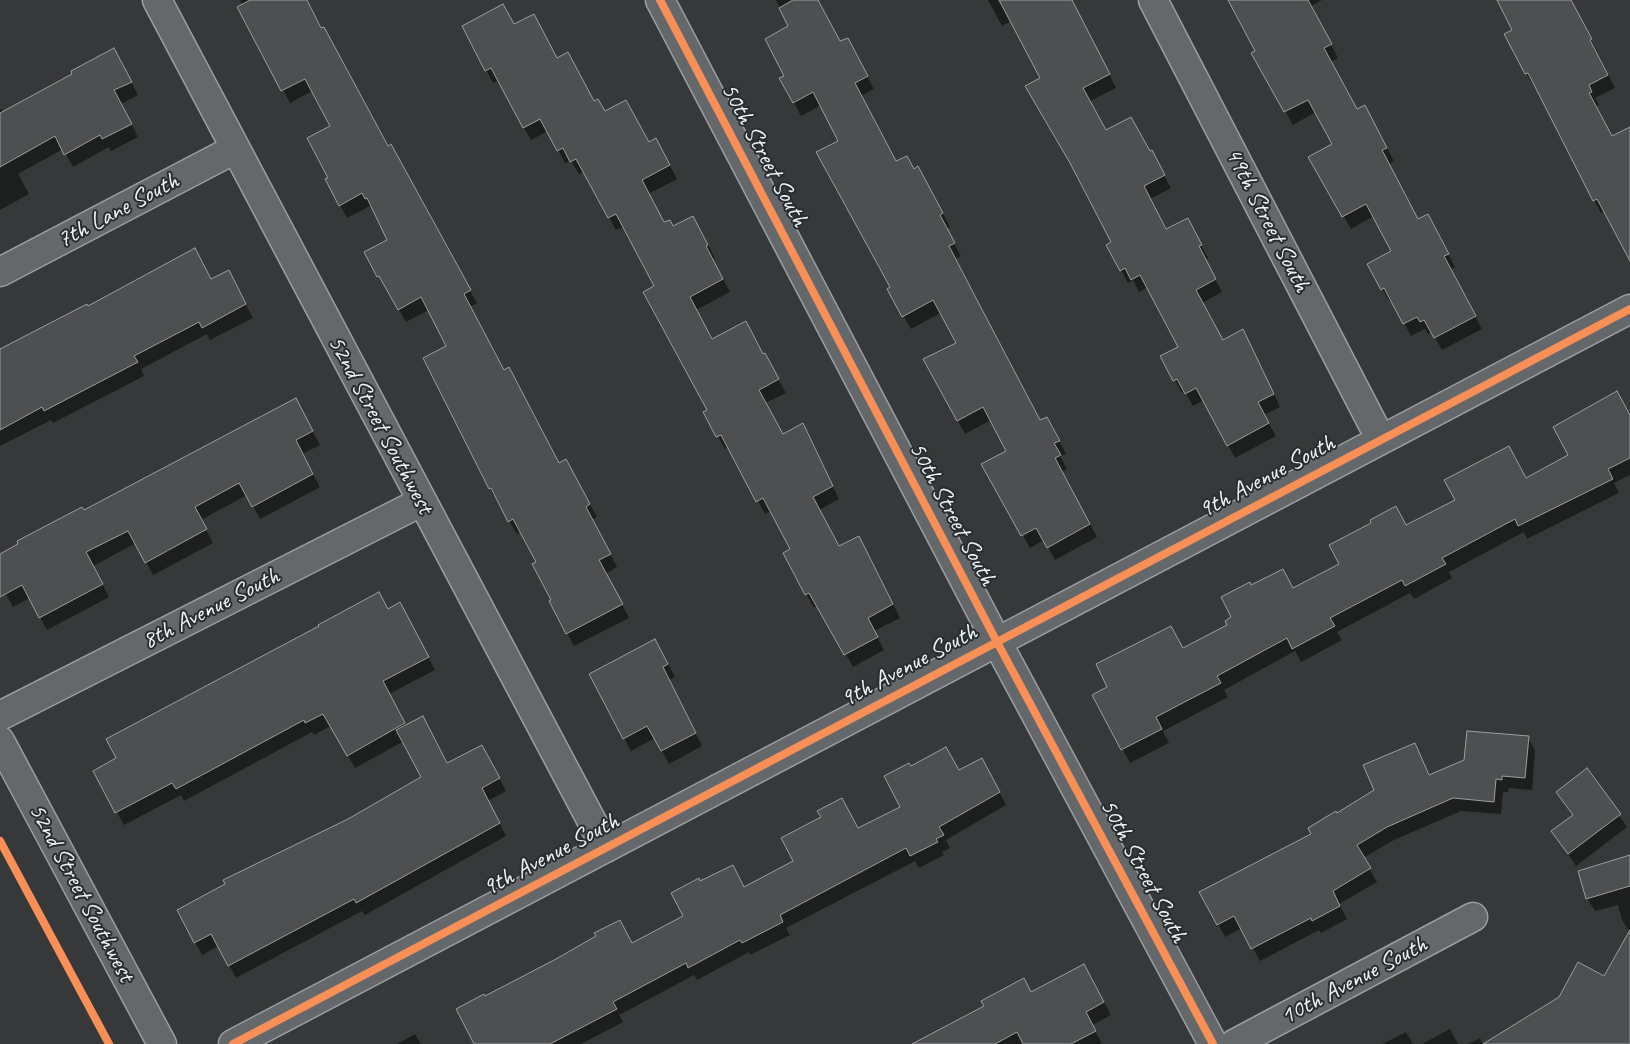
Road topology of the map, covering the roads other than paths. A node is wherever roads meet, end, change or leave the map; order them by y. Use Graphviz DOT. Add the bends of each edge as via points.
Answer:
graph roads {
  1 [pos="157,0"];
  2 [pos="660,0"];
  3 [pos="1153,0"];
  4 [pos="235,150"];
  5 [pos="0,272"];
  6 [pos="1630,309"];
  7 [pos="1381,440"];
  8 [pos="421,502"];
  9 [pos="997,642"];
  10 [pos="0,716"];
  11 [pos="0,741"];
  12 [pos="606,848"];
  13 [pos="1473,917"];
  14 [pos="162,1044"];
  15 [pos="233,1044"];
  16 [pos="1213,1044"];
  17 [pos="1234,1044"];
  1 -- 4 [label="street, 52nd Street Southwest"];
  2 -- 9 [label="street, 50th Street South"];
  3 -- 7 [label="street, 49th Street South"];
  4 -- 5 [label="street, 7th Lane South"];
  4 -- 8 [label="street, 52nd Street Southwest"];
  6 -- 7 [label="street, 9th Avenue South"];
  7 -- 9 [label="street, 9th Avenue South"];
  8 -- 10 [label="street, 8th Avenue South"];
  8 -- 12 [label="street, 52nd Street Southwest"];
  9 -- 12 [label="street, 9th Avenue South"];
  9 -- 16 [label="street, 50th Street South"];
  11 -- 14 [label="street, 52nd Street Southwest"];
  12 -- 15 [label="street, 9th Avenue South"];
  13 -- 17 [label="street, 10th Avenue South"];
}
